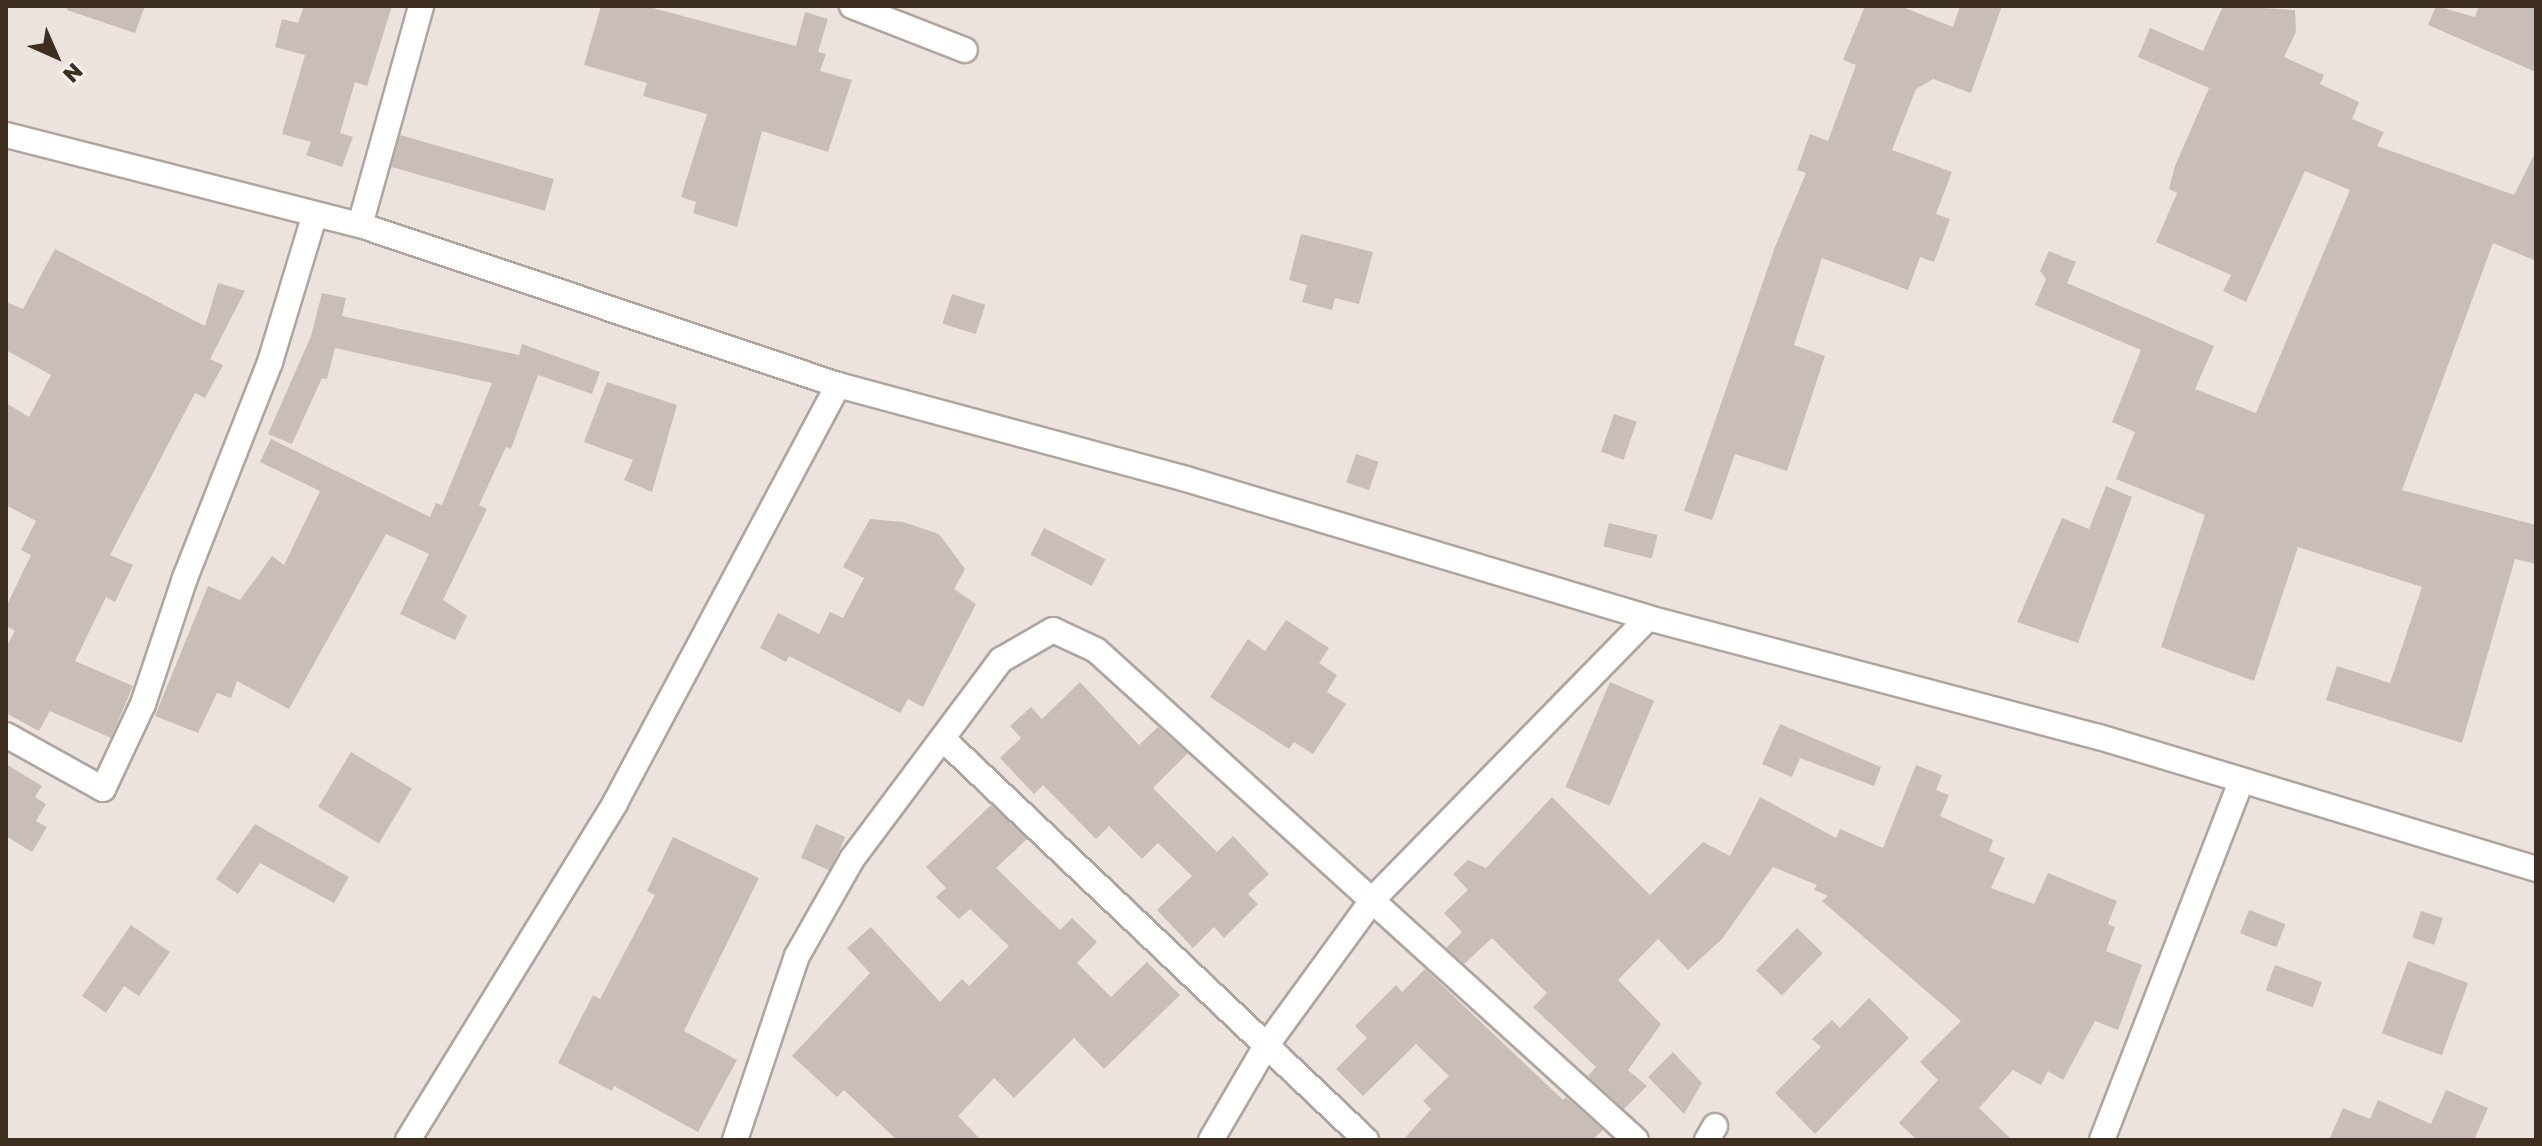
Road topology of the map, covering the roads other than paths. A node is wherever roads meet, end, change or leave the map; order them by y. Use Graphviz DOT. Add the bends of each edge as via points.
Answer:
graph roads {
  1 [pos="421,6"];
  2 [pos="852,6"];
  3 [pos="965,50"];
  4 [pos="6,135"];
  5 [pos="314,217"];
  6 [pos="360,225"];
  7 [pos="838,385"];
  8 [pos="1648,618"];
  9 [pos="6,735"];
  10 [pos="943,739"];
  11 [pos="2241,782"];
  12 [pos="2536,869"];
  13 [pos="1374,898"];
  14 [pos="1266,1046"];
  15 [pos="408,1140"];
  16 [pos="735,1140"];
  17 [pos="1211,1140"];
  18 [pos="1366,1140"];
  19 [pos="1636,1140"];
  20 [pos="2102,1140"];
  1 -- 6 [label="street"];
  2 -- 3 [label="street"];
  4 -- 5 [label="street"];
  5 -- 6 [label="street"];
  5 -- 9 [label="street" via="270,362 185,578 143,704 103,789"];
  6 -- 7 [label="street"];
  7 -- 8 [label="street" via="1186,479"];
  7 -- 15 [label="street" via="615,803"];
  8 -- 11 [label="street" via="2099,737"];
  8 -- 13 [label="street"];
  10 -- 13 [label="street" via="1001,660 1053,630 1096,650"];
  10 -- 14 [label="street"];
  10 -- 16 [label="street" via="852,859 797,956"];
  11 -- 12 [label="street"];
  11 -- 20 [label="street"];
  13 -- 14 [label="street"];
  13 -- 19 [label="street"];
  14 -- 17 [label="street"];
  14 -- 18 [label="street"];
}
